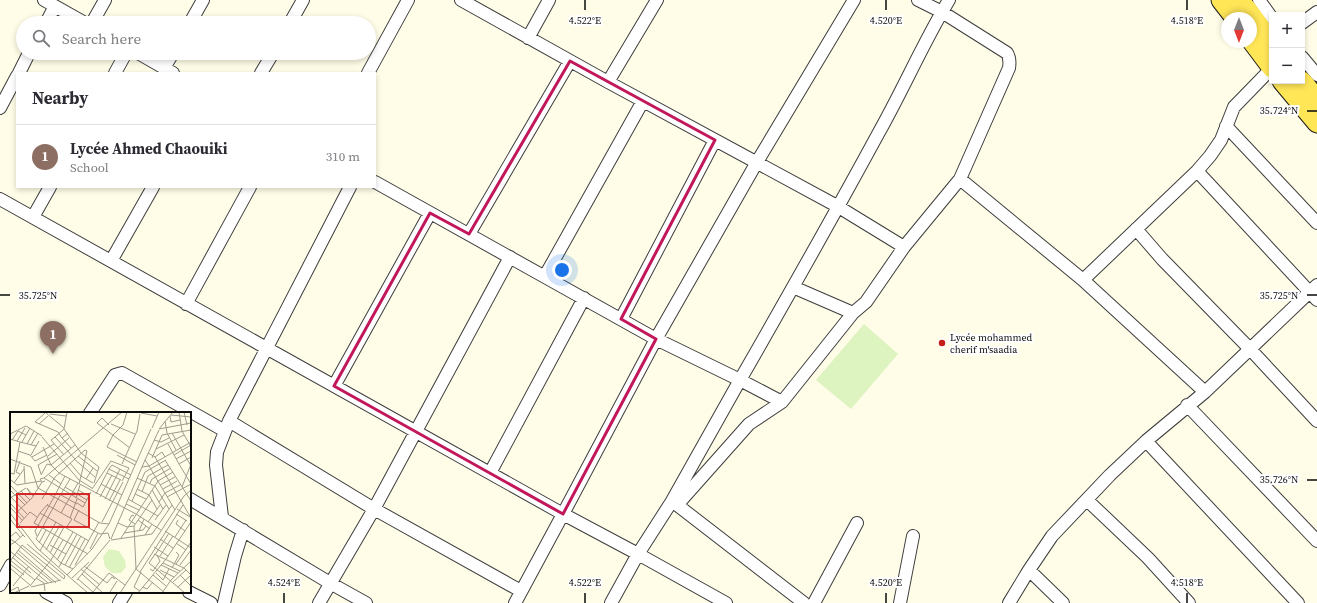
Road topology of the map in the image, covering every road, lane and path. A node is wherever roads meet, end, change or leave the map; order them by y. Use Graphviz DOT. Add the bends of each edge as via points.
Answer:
graph roads {
  1 [pos="44,0"];
  2 [pos="106,0"];
  3 [pos="203,0"];
  4 [pos="302,0"];
  5 [pos="408,0"];
  6 [pos="460,0"];
  7 [pos="550,0"];
  8 [pos="657,0"];
  9 [pos="854,0"];
  10 [pos="918,0"];
  11 [pos="949,0"];
  12 [pos="1221,0"];
  13 [pos="1240,0"];
  14 [pos="1259,0"];
  15 [pos="55,6"];
  16 [pos="942,12"];
  17 [pos="1230,12"];
  18 [pos="1317,12"];
  19 [pos="1269,14"];
  20 [pos="50,16"];
  21 [pos="73,16"];
  22 [pos="96,16"];
  23 [pos="194,16"];
  24 [pos="294,16"];
  25 [pos="1305,21"];
  26 [pos="528,38"];
  27 [pos="1269,39"];
  28 [pos="1257,48"];
  29 [pos="376,58"];
  30 [pos="26,60"];
  31 [pos="122,60"];
  32 [pos="151,60"];
  33 [pos="171,60"];
  34 [pos="269,60"];
  35 [pos="375,60"];
  36 [pos="570,61"];
  37 [pos="1305,61"];
  38 [pos="1269,64"];
  39 [pos="169,70"];
  40 [pos="1269,71"];
  41 [pos="20,72"];
  42 [pos="116,72"];
  43 [pos="262,72"];
  44 [pos="369,72"];
  45 [pos="1317,75"];
  46 [pos="16,78"];
  47 [pos="608,82"];
  48 [pos="1284,84"];
  49 [pos="1304,84"];
  50 [pos="1317,99"];
  51 [pos="643,101"];
  52 [pos="0,108"];
  53 [pos="1317,123"];
  54 [pos="1226,126"];
  55 [pos="715,140"];
  56 [pos="757,162"];
  57 [pos="1197,171"];
  58 [pos="960,179"];
  59 [pos="376,183"];
  60 [pos="49,188"];
  61 [pos="152,188"];
  62 [pos="249,188"];
  63 [pos="349,188"];
  64 [pos="0,199"];
  65 [pos="838,206"];
  66 [pos="430,213"];
  67 [pos="33,217"];
  68 [pos="1317,223"];
  69 [pos="1136,229"];
  70 [pos="469,234"];
  71 [pos="904,247"];
  72 [pos="510,257"];
  73 [pos="111,261"];
  74 [pos="544,276"];
  75 [pos="1083,280"];
  76 [pos="793,287"];
  77 [pos="1314,292"];
  78 [pos="584,298"];
  79 [pos="186,304"];
  80 [pos="853,313"];
  81 [pos="621,319"];
  82 [pos="656,339"];
  83 [pos="266,348"];
  84 [pos="1250,349"];
  85 [pos="740,380"];
  86 [pos="334,386"];
  87 [pos="1205,392"];
  88 [pos="782,402"];
  89 [pos="1187,405"];
  90 [pos="91,412"];
  91 [pos="1317,421"];
  92 [pos="227,426"];
  93 [pos="415,431"];
  94 [pos="1146,441"];
  95 [pos="490,473"];
  96 [pos="191,500"];
  97 [pos="1087,500"];
  98 [pos="675,503"];
  99 [pos="374,510"];
  100 [pos="563,514"];
  101 [pos="222,517"];
  102 [pos="857,523"];
  103 [pos="243,530"];
  104 [pos="913,536"];
  105 [pos="1317,541"];
  106 [pos="638,554"];
  107 [pos="10,569"];
  108 [pos="1029,570"];
  109 [pos="330,583"];
  110 [pos="0,585"];
  111 [pos="521,591"];
  112 [pos="48,593"];
  113 [pos="125,593"];
  114 [pos="191,593"];
  115 [pos="66,603"];
  116 [pos="119,603"];
  117 [pos="211,603"];
  118 [pos="224,603"];
  119 [pos="319,603"];
  120 [pos="366,603"];
  121 [pos="514,603"];
  122 [pos="611,603"];
  123 [pos="726,603"];
  124 [pos="804,603"];
  125 [pos="814,603"];
  126 [pos="900,603"];
  127 [pos="1009,603"];
  128 [pos="1063,603"];
  129 [pos="1190,603"];
  130 [pos="1298,603"];
  1 -- 15 [label="street"];
  2 -- 22 [label="street"];
  3 -- 23 [label="street"];
  4 -- 24 [label="street"];
  5 -- 29 [label="street"];
  6 -- 26 [label="street"];
  7 -- 26 [label="street"];
  8 -- 47 [label="street"];
  9 -- 56 [label="street"];
  10 -- 16 [label="street"];
  11 -- 16 [label="street"];
  12 -- 17 [label="main road"];
  13 -- 27 [label="main road"];
  14 -- 19 [label="street"];
  15 -- 20 [label="street"];
  15 -- 21 [label="street"];
  16 -- 58 [label="street" via="1010,57 1009,68"];
  16 -- 65 [label="street" via="879,134"];
  18 -- 25 [label="street"];
  26 -- 36 [label="street"];
  28 -- 38 [label="main road"];
  30 -- 41 [label="street"];
  31 -- 42 [label="street"];
  32 -- 39 [label="street"];
  33 -- 39 [label="street"];
  34 -- 43 [label="street"];
  35 -- 44 [label="street"];
  36 -- 47 [label="street"];
  36 -- 70 [label="street"];
  37 -- 45 [label="street"];
  40 -- 54 [label="street" via="1234,107"];
  46 -- 52 [label="street"];
  47 -- 51 [label="street"];
  48 -- 53 [label="main road"];
  49 -- 50 [label="main road"];
  51 -- 55 [label="street"];
  51 -- 74 [label="street"];
  54 -- 57 [label="street" via="1221,140"];
  54 -- 68 [label="street"];
  55 -- 56 [label="street"];
  55 -- 81 [label="street"];
  56 -- 65 [label="street"];
  56 -- 82 [label="street"];
  57 -- 69 [label="street"];
  57 -- 77 [label="street"];
  58 -- 71 [label="street"];
  58 -- 75 [label="street"];
  59 -- 66 [label="street"];
  60 -- 67 [label="street"];
  61 -- 73 [label="street"];
  62 -- 79 [label="street"];
  63 -- 83 [label="street"];
  64 -- 67 [label="street"];
  65 -- 71 [label="street"];
  65 -- 76 [label="street"];
  66 -- 70 [label="street"];
  66 -- 86 [label="street"];
  67 -- 73 [label="street"];
  69 -- 75 [label="street"];
  69 -- 84 [label="street"];
  70 -- 72 [label="street"];
  71 -- 80 [label="street" via="866,302"];
  72 -- 74 [label="street"];
  72 -- 93 [label="street"];
  73 -- 79 [label="street"];
  74 -- 78 [label="street"];
  75 -- 87 [label="street"];
  76 -- 80 [label="street"];
  76 -- 85 [label="street"];
  77 -- 84 [label="street"];
  78 -- 81 [label="street"];
  78 -- 95 [label="street"];
  79 -- 83 [label="street"];
  80 -- 88 [label="street"];
  81 -- 82 [label="street"];
  82 -- 85 [label="street"];
  82 -- 100 [label="street"];
  83 -- 86 [label="street"];
  83 -- 92 [label="street"];
  84 -- 87 [label="street"];
  84 -- 91 [label="street"];
  85 -- 88 [label="street"];
  85 -- 98 [label="street"];
  86 -- 93 [label="street"];
  87 -- 89 [label="street"];
  88 -- 98 [label="street" via="749,424"];
  89 -- 94 [label="street"];
  89 -- 105 [label="street"];
  90 -- 92 [label="street" via="115,375 125,373"];
  92 -- 99 [label="street"];
  92 -- 101 [label="street" via="217,452 216,465"];
  93 -- 95 [label="street"];
  93 -- 99 [label="street"];
  94 -- 97 [label="street"];
  94 -- 130 [label="street"];
  95 -- 100 [label="street"];
  96 -- 101 [label="street"];
  97 -- 108 [label="street" via="1052,536"];
  97 -- 129 [label="street" via="1148,558"];
  98 -- 106 [label="street"];
  98 -- 124 [label="street"];
  99 -- 109 [label="street"];
  99 -- 111 [label="street"];
  100 -- 106 [label="street"];
  100 -- 111 [label="street"];
  101 -- 103 [label="street"];
  102 -- 125 [label="street"];
  103 -- 109 [label="street"];
  103 -- 118 [label="street"];
  104 -- 126 [label="street"];
  106 -- 122 [label="street"];
  106 -- 123 [label="street"];
  107 -- 110 [label="street"];
  108 -- 127 [label="street"];
  108 -- 128 [label="street"];
  109 -- 119 [label="street"];
  109 -- 120 [label="street"];
  111 -- 121 [label="street"];
  112 -- 115 [label="street"];
  113 -- 116 [label="street"];
  114 -- 117 [label="street"];
}
